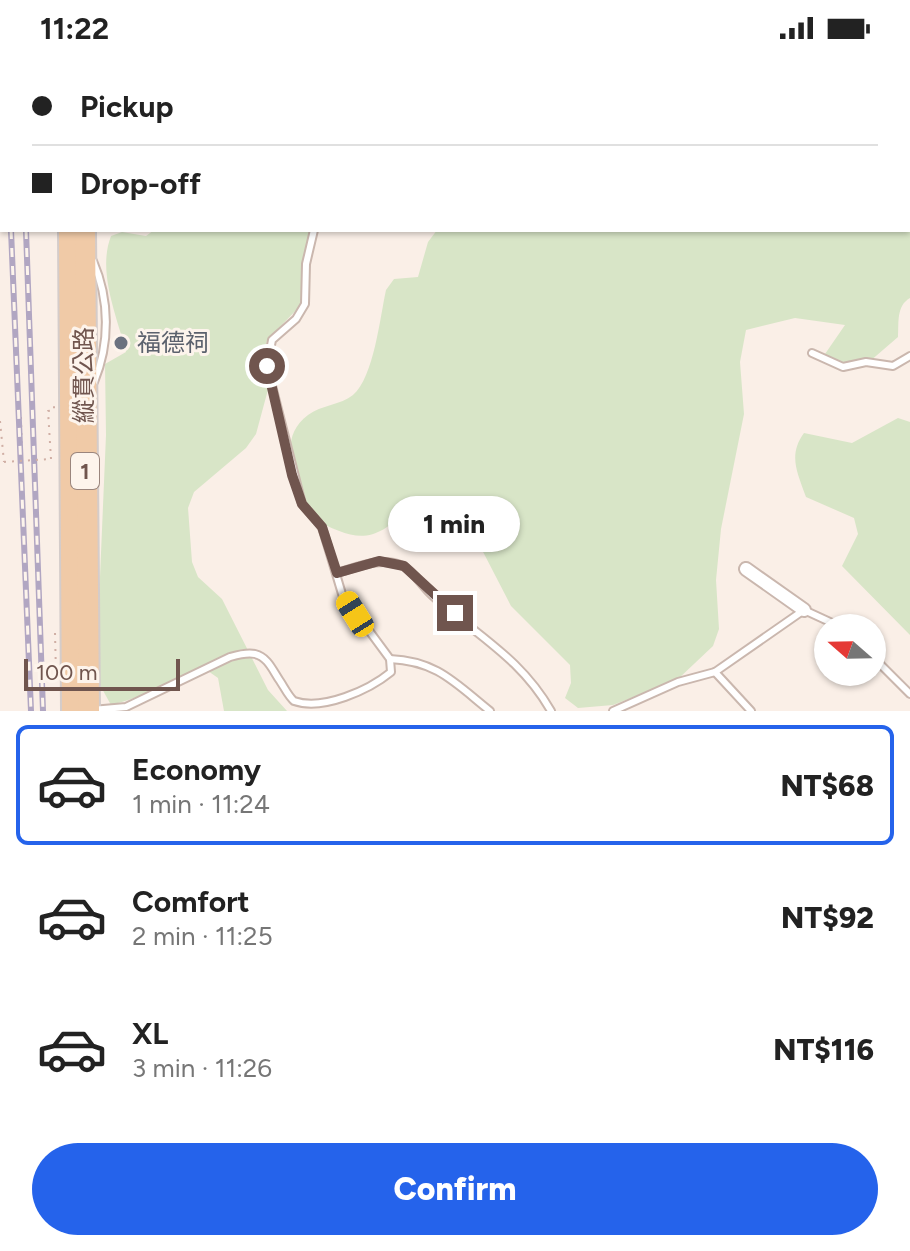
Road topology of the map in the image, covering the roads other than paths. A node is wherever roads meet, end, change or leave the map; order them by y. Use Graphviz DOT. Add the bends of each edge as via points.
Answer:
graph roads {
  1 [pos="314,232"];
  2 [pos="79,234"];
  3 [pos="812,353"];
  4 [pos="910,356"];
  5 [pos="76,362"];
  6 [pos="84,408"];
  7 [pos="746,569"];
  8 [pos="337,573"];
  9 [pos="804,610"];
  10 [pos="814,615"];
  11 [pos="390,659"];
  12 [pos="886,670"];
  13 [pos="715,672"];
  14 [pos="910,694"];
  15 [pos="72,711"];
  16 [pos="89,711"];
  17 [pos="490,711"];
  18 [pos="551,711"];
  19 [pos="613,711"];
  20 [pos="751,711"];
  1 -- 8 [label="lane" via="305,304 272,340 267,366 292,475 302,504 322,527"];
  2 -- 5 [label="main road, 縱貫公路 / 1"];
  2 -- 6 [label="lane" via="100,277 107,327 106,354"];
  3 -- 4 [label="lane" via="843,367 866,362 893,366"];
  5 -- 6 [label="main road, 縱貫公路 / 1"];
  5 -- 15 [label="main road, 縱貫公路 / 1"];
  6 -- 16 [label="main road, 縱貫公路 / 1"];
  7 -- 9 [label="street"];
  8 -- 11 [label="lane" via="342,594"];
  8 -- 18 [label="lane" via="379,561 404,566 432,596 500,648 535,684"];
  9 -- 10 [label="lane"];
  9 -- 13 [label="lane"];
  11 -- 16 [label="lane" via="391,672 372,687 342,702 311,708 294,701 266,660 245,654 126,707"];
  11 -- 17 [label="lane" via="434,666"];
  12 -- 14 [label="lane"];
  13 -- 19 [label="lane"];
  13 -- 20 [label="lane"];
}
